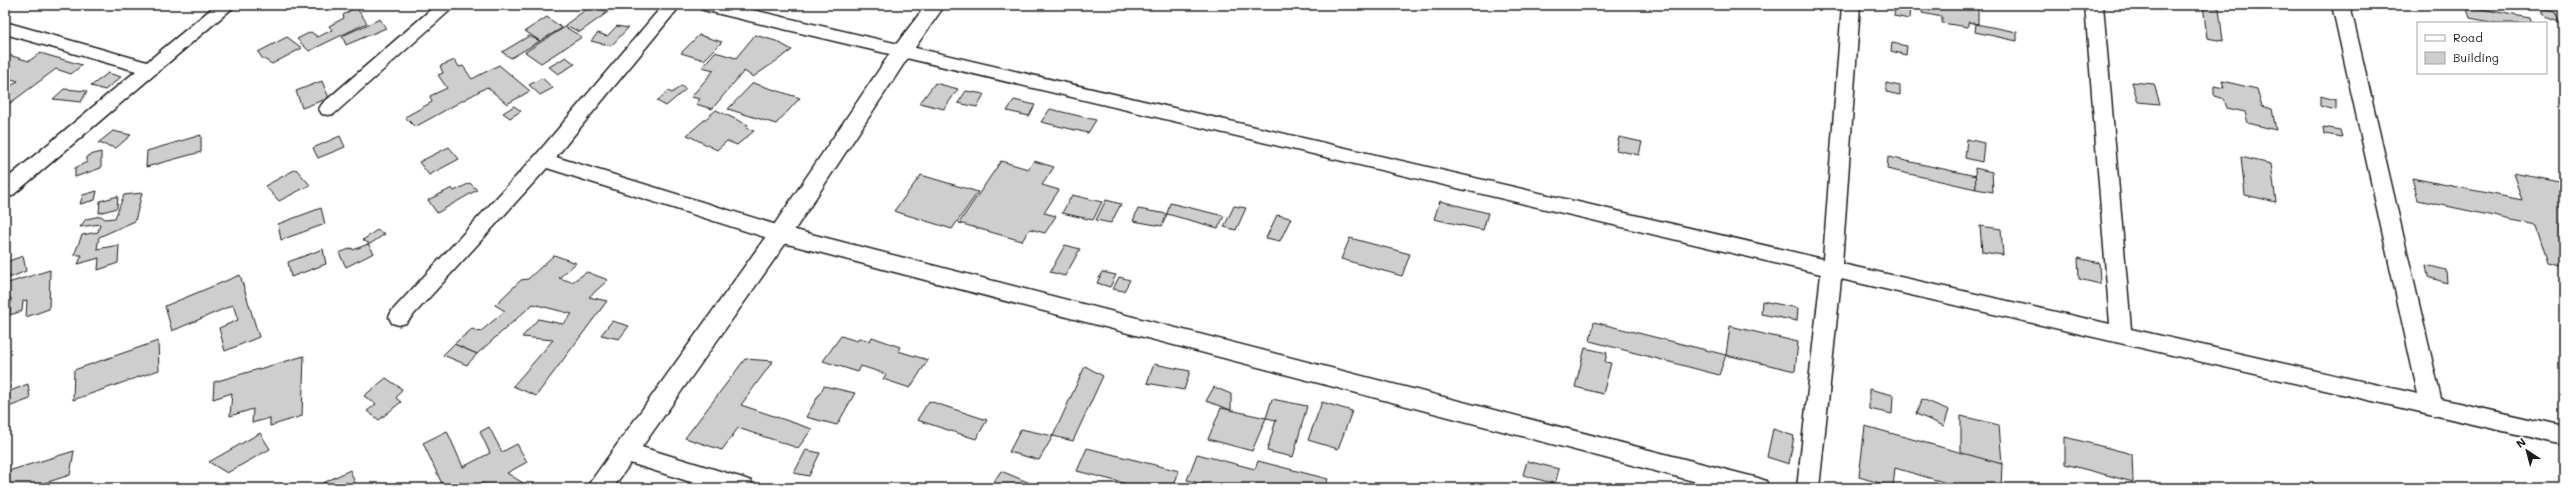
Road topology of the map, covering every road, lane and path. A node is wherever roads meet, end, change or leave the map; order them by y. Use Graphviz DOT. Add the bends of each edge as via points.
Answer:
graph roads {
  1 [pos="227,5"];
  2 [pos="447,5"];
  3 [pos="672,5"];
  4 [pos="707,5"];
  5 [pos="936,5"];
  6 [pos="1851,5"];
  7 [pos="2094,5"];
  8 [pos="2340,5"];
  9 [pos="5,28"];
  10 [pos="902,51"];
  11 [pos="149,69"];
  12 [pos="328,109"];
  13 [pos="543,160"];
  14 [pos="5,191"];
  15 [pos="780,234"];
  16 [pos="1832,270"];
  17 [pos="399,317"];
  18 [pos="2121,335"];
  19 [pos="2432,406"];
  20 [pos="2564,436"];
  21 [pos="625,452"];
  22 [pos="599,488"];
  23 [pos="743,488"];
  24 [pos="1758,488"];
  25 [pos="1808,488"];
  1 -- 11 [label="street"];
  2 -- 12 [label="street"];
  3 -- 13 [label="street"];
  4 -- 10 [label="street"];
  5 -- 10 [label="street"];
  6 -- 16 [label="street"];
  7 -- 18 [label="street"];
  8 -- 19 [label="street"];
  9 -- 11 [label="street"];
  10 -- 15 [label="street"];
  10 -- 16 [label="street"];
  11 -- 14 [label="street"];
  13 -- 15 [label="street"];
  13 -- 17 [label="street"];
  15 -- 21 [label="street"];
  15 -- 24 [label="street"];
  16 -- 18 [label="street"];
  16 -- 25 [label="street"];
  18 -- 19 [label="street"];
  19 -- 20 [label="street"];
  21 -- 22 [label="street"];
  21 -- 23 [label="street"];
}
